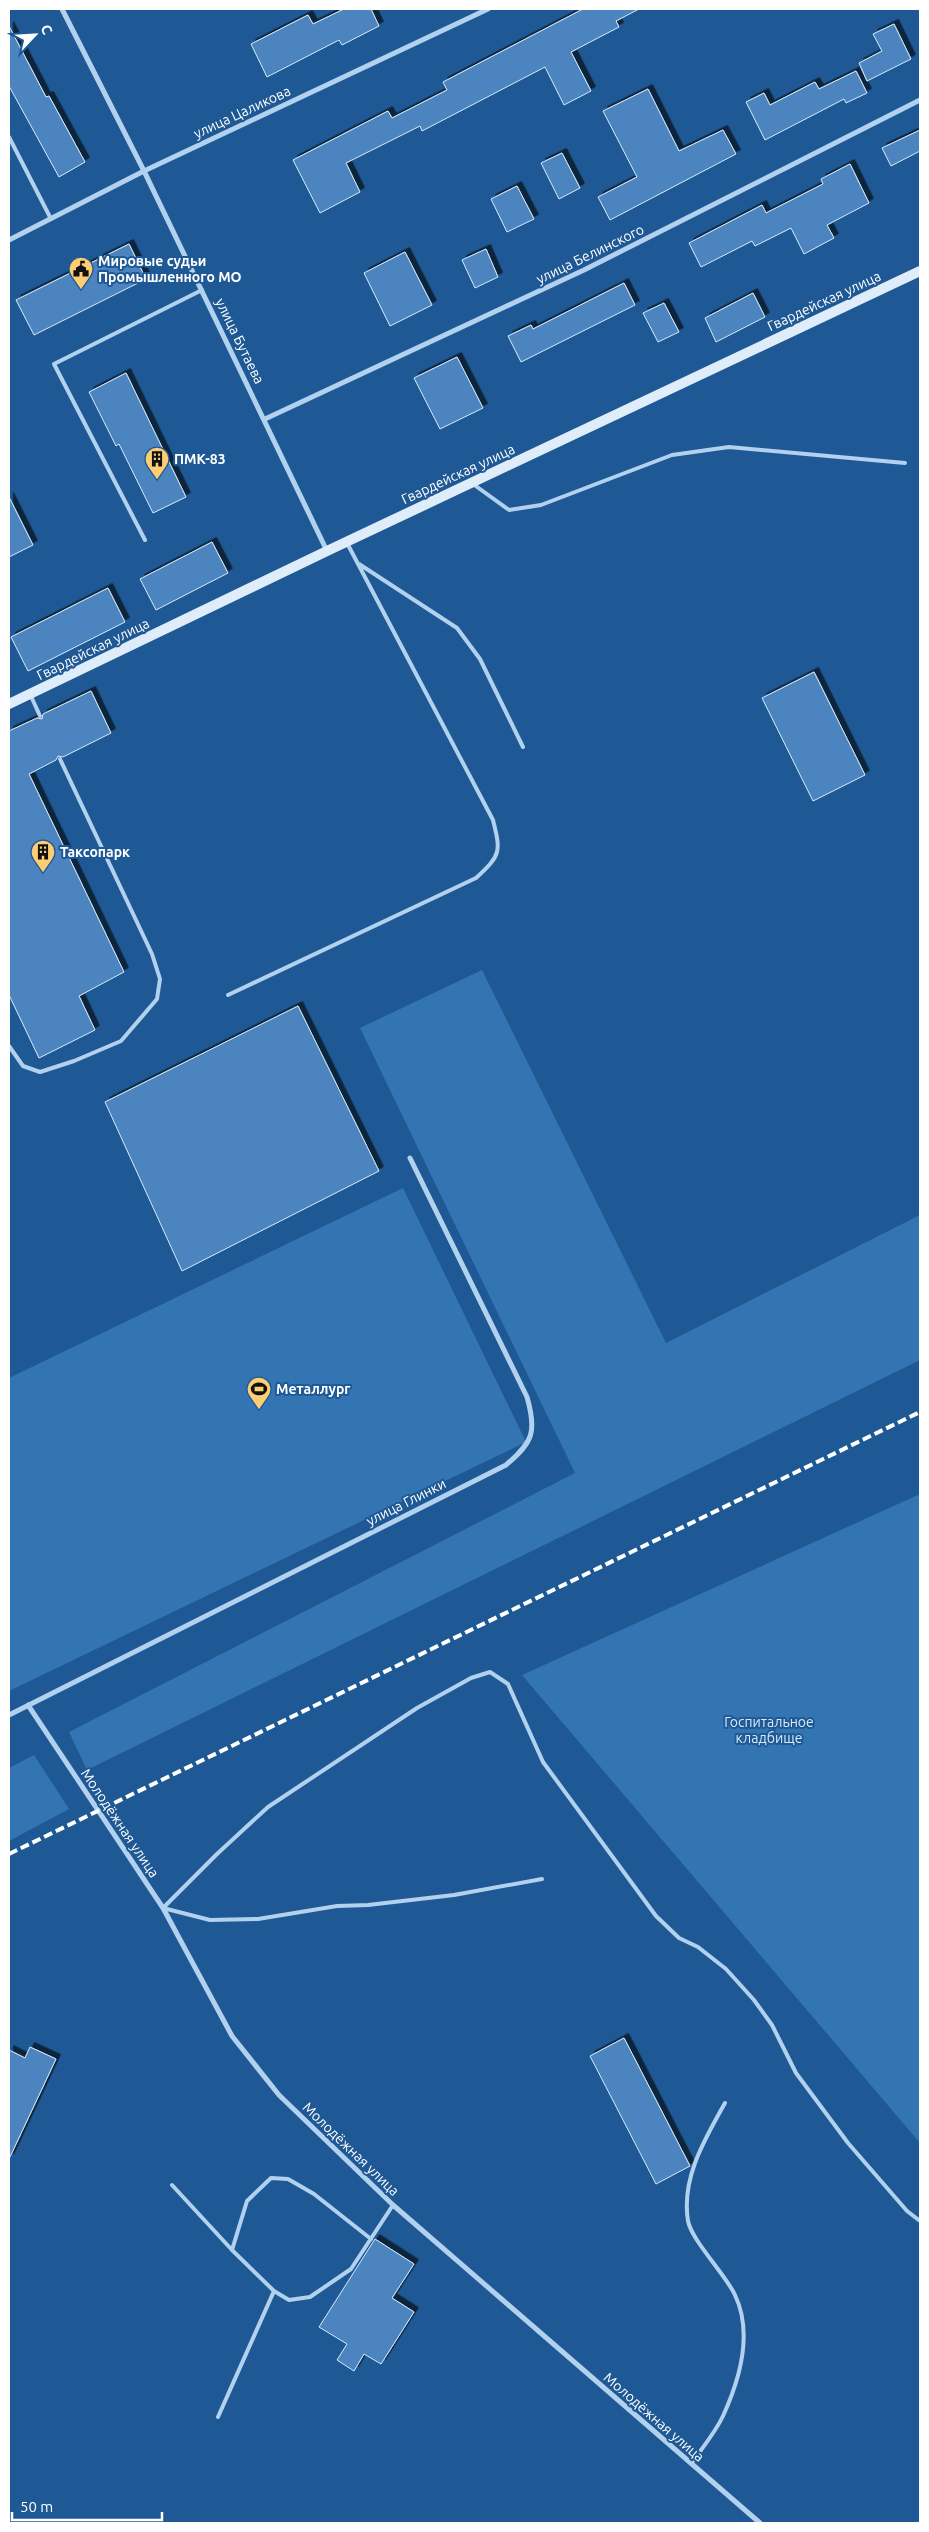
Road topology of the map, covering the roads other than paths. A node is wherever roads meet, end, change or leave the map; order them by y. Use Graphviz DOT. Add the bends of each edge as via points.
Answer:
graph roads {
  1 [pos="62,9"];
  2 [pos="488,9"];
  3 [pos="920,100"];
  4 [pos="9,139"];
  5 [pos="144,171"];
  6 [pos="51,219"];
  7 [pos="9,240"];
  8 [pos="920,271"];
  9 [pos="202,290"];
  10 [pos="265,419"];
  11 [pos="905,463"];
  12 [pos="471,483"];
  13 [pos="145,540"];
  14 [pos="346,542"];
  15 [pos="327,551"];
  16 [pos="357,563"];
  17 [pos="30,694"];
  18 [pos="9,704"];
  19 [pos="40,716"];
  20 [pos="523,748"];
  21 [pos="60,758"];
  22 [pos="228,995"];
  23 [pos="9,1046"];
  24 [pos="410,1158"];
  25 [pos="28,1705"];
  26 [pos="9,1715"];
  27 [pos="542,1879"];
  28 [pos="163,1908"];
  29 [pos="725,2103"];
  30 [pos="172,2185"];
  31 [pos="393,2205"];
  32 [pos="920,2221"];
  33 [pos="371,2239"];
  34 [pos="232,2250"];
  35 [pos="274,2291"];
  36 [pos="218,2417"];
  37 [pos="691,2464"];
  38 [pos="760,2523"];
  1 -- 5 [label="street, улица Бутаева"];
  2 -- 5 [label="street, улица Цаликова"];
  3 -- 10 [label="street, улица Белинского" via="584,270"];
  4 -- 6 [label="lane"];
  5 -- 6 [label="street, улица Цаликова"];
  5 -- 9 [label="street, улица Бутаева"];
  6 -- 7 [label="street, улица Цаликова"];
  8 -- 12 [label="street, Гвардейская улица"];
  9 -- 10 [label="street, улица Бутаева"];
  9 -- 13 [label="lane" via="54,364"];
  10 -- 15 [label="street, улица Бутаева"];
  11 -- 12 [label="lane" via="729,447 672,455 541,504 509,510"];
  12 -- 14 [label="street, Гвардейская улица"];
  14 -- 15 [label="street, Гвардейская улица"];
  14 -- 16 [label="lane"];
  15 -- 17 [label="street, Гвардейская улица"];
  16 -- 20 [label="lane" via="457,628 480,659"];
  16 -- 22 [label="lane" via="493,820 499,845 497,853 494,862 476,878"];
  17 -- 18 [label="street, Гвардейская улица"];
  17 -- 19 [label="lane"];
  21 -- 23 [label="lane" via="152,954 160,979 158,999 121,1041 48,1070 40,1072 23,1066"];
  24 -- 25 [label="street, улица Глинки" via="527,1397 533,1417 531,1436 524,1450 506,1465"];
  25 -- 26 [label="street, улица Глинки"];
  25 -- 28 [label="street, Молодёжная улица"];
  27 -- 28 [label="lane" via="454,1895 337,1906 258,1919 210,1920"];
  28 -- 31 [label="street, Молодёжная улица" via="232,2036 279,2095"];
  28 -- 32 [label="lane" via="268,1807 417,1708 471,1678 490,1672 508,1684 543,1762 656,1916 679,1938 698,1947 726,1969 754,2000 772,2025 796,2073 848,2143 906,2210"];
  29 -- 37 [label="lane" via="702,2144 687,2191 688,2222 735,2295 745,2331 741,2364 722,2417"];
  30 -- 34 [label="lane"];
  31 -- 33 [label="lane"];
  31 -- 37 [label="street, Молодёжная улица"];
  33 -- 34 [label="lane" via="314,2194 288,2179 271,2178 247,2201"];
  33 -- 35 [label="lane" via="351,2269 310,2298 289,2300"];
  34 -- 35 [label="lane"];
  35 -- 36 [label="lane"];
  37 -- 38 [label="street, Молодёжная улица"];
}
